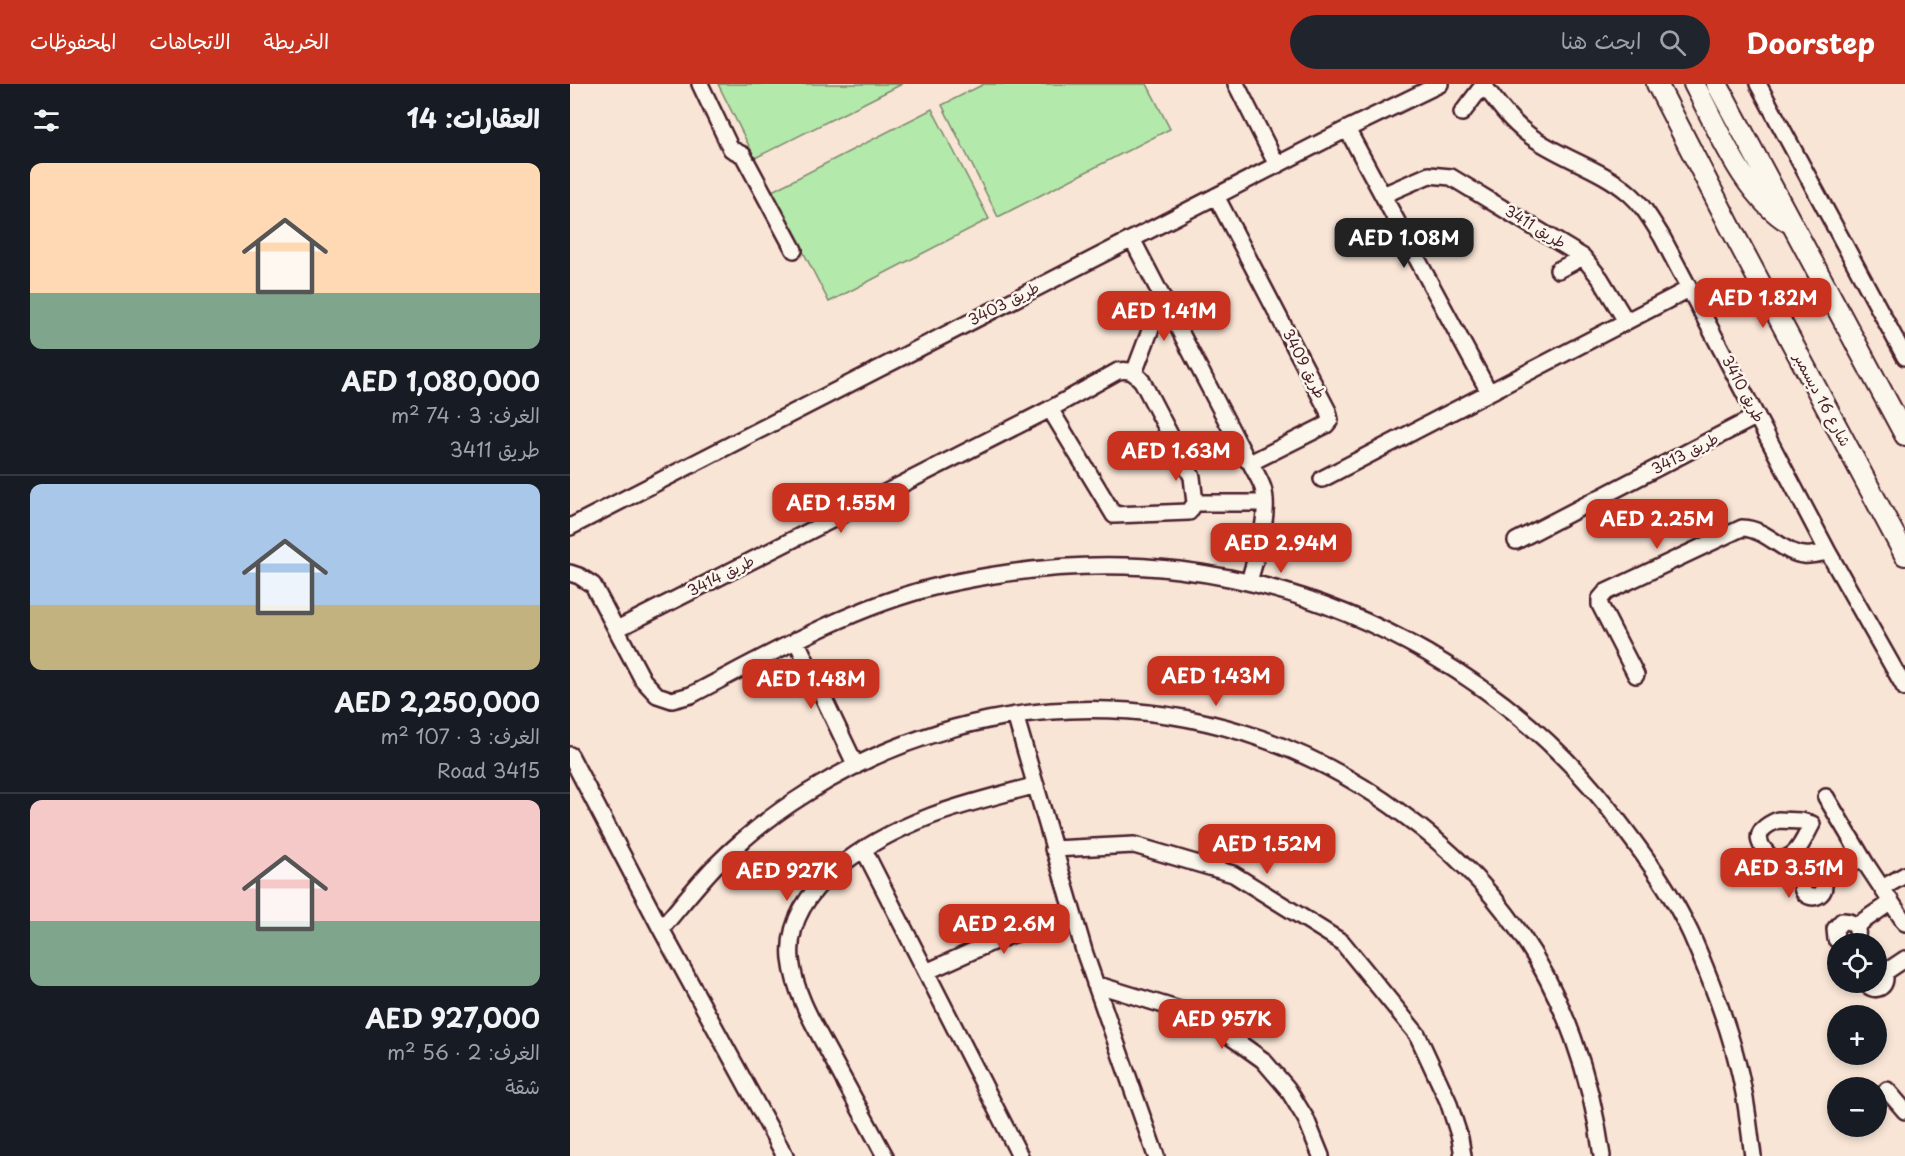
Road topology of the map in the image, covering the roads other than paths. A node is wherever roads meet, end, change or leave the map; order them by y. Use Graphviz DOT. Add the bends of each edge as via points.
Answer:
graph roads {
  1 [pos="700,84"];
  2 [pos="1236,84"];
  3 [pos="1440,84"];
  4 [pos="1483,84"];
  5 [pos="1657,84"];
  6 [pos="1694,84"];
  7 [pos="1717,84"];
  8 [pos="1758,84"];
  9 [pos="1462,113"];
  10 [pos="1347,129"];
  11 [pos="1277,165"];
  12 [pos="1383,195"];
  13 [pos="1216,196"];
  14 [pos="1795,226"];
  15 [pos="1132,239"];
  16 [pos="794,250"];
  17 [pos="1582,257"];
  18 [pos="1557,270"];
  19 [pos="1689,289"];
  20 [pos="1162,300"];
  21 [pos="1626,321"];
  22 [pos="1905,357"];
  23 [pos="1134,373"];
  24 [pos="1489,392"];
  25 [pos="1050,409"];
  26 [pos="1757,416"];
  27 [pos="1905,435"];
  28 [pos="1250,462"];
  29 [pos="1322,479"];
  30 [pos="1195,503"];
  31 [pos="1265,503"];
  32 [pos="570,527"];
  33 [pos="1516,541"];
  34 [pos="1828,552"];
  35 [pos="1905,555"];
  36 [pos="570,573"];
  37 [pos="1249,582"];
  38 [pos="617,629"];
  39 [pos="796,640"];
  40 [pos="1636,675"];
  41 [pos="1905,688"];
  42 [pos="1015,715"];
  43 [pos="570,755"];
  44 [pos="856,766"];
  45 [pos="1036,785"];
  46 [pos="1826,797"];
  47 [pos="1834,811"];
  48 [pos="1812,824"];
  49 [pos="1053,849"];
  50 [pos="864,850"];
  51 [pos="1862,858"];
  52 [pos="1905,875"];
  53 [pos="1823,881"];
  54 [pos="1882,888"];
  55 [pos="1891,902"];
  56 [pos="1072,913"];
  57 [pos="1904,918"];
  58 [pos="1856,926"];
  59 [pos="661,929"];
  60 [pos="1834,933"];
  61 [pos="1857,933"];
  62 [pos="1905,959"];
  63 [pos="1887,968"];
  64 [pos="926,972"];
  65 [pos="1095,984"];
  66 [pos="1887,1090"];
  67 [pos="1905,1111"];
  68 [pos="785,1156"];
  69 [pos="885,1156"];
  70 [pos="1020,1156"];
  71 [pos="1156,1156"];
  72 [pos="1321,1156"];
  73 [pos="1462,1156"];
  74 [pos="1602,1156"];
  75 [pos="1753,1156"];
  1 -- 16 [label="street" via="731,148 743,155"];
  2 -- 11 [label="street"];
  3 -- 10 [label="street, طريق 3403"];
  4 -- 9 [label="street"];
  4 -- 19 [label="street, طريق 3410" via="1515,124 1530,136 1629,194 1652,220"];
  5 -- 35 [label="main road, شارع 16 ديسمبر"];
  6 -- 14 [label="main road" via="1752,189 1778,216"];
  7 -- 14 [label="main road"];
  8 -- 22 [label="street"];
  10 -- 11 [label="street, طريق 3403"];
  10 -- 12 [label="street"];
  11 -- 13 [label="street, طريق 3403"];
  12 -- 17 [label="street, طريق 3411" via="1429,175 1451,177"];
  12 -- 24 [label="street"];
  13 -- 15 [label="street, طريق 3403"];
  13 -- 28 [label="street, طريق 3409" via="1330,420"];
  14 -- 27 [label="main road"];
  15 -- 20 [label="street"];
  15 -- 32 [label="street, طريق 3403"];
  17 -- 18 [label="street"];
  17 -- 21 [label="street, طريق 3411"];
  19 -- 21 [label="street"];
  19 -- 26 [label="street, طريق 3410"];
  20 -- 23 [label="street"];
  20 -- 28 [label="street"];
  21 -- 24 [label="street"];
  23 -- 25 [label="street, طريق 3414" via="1119,371"];
  23 -- 30 [label="street" via="1142,381 1192,477"];
  24 -- 29 [label="street"];
  25 -- 30 [label="street" via="1114,514 1189,512"];
  25 -- 38 [label="street, طريق 3414"];
  26 -- 33 [label="street, طريق 3413"];
  26 -- 34 [label="street, طريق 3410"];
  28 -- 31 [label="street"];
  30 -- 31 [label="street"];
  31 -- 37 [label="street"];
  34 -- 40 [label="street" via="1803,555 1754,528 1742,528 1606,592 1600,605"];
  34 -- 41 [label="street, طريق 3410"];
  36 -- 38 [label="street" via="593,585"];
  37 -- 39 [label="street" via="1179,570 1112,565 1034,568 953,582 908,595 875,605"];
  37 -- 75 [label="street" via="1323,604 1415,645 1478,683 1541,734 1601,796 1654,868 1689,931 1724,1015 1744,1092"];
  38 -- 39 [label="street" via="644,680 657,695 672,700 691,695"];
  39 -- 44 [label="street"];
  42 -- 44 [label="street" via="929,736"];
  42 -- 45 [label="street"];
  42 -- 74 [label="street" via="1105,709 1199,720 1290,748 1341,773 1396,808 1469,870 1532,951 1570,1030 1596,1115"];
  43 -- 59 [label="street"];
  44 -- 59 [label="street" via="760,826 714,867"];
  45 -- 49 [label="street"];
  45 -- 50 [label="street" via="932,815"];
  46 -- 47 [label="street"];
  47 -- 48 [label="street"];
  47 -- 51 [label="street"];
  49 -- 56 [label="street"];
  49 -- 73 [label="street" via="1134,845 1233,874 1342,942 1418,1034 1448,1101"];
  50 -- 64 [label="street"];
  50 -- 69 [label="street" via="826,877 809,897 795,926 791,958 810,1017"];
  51 -- 53 [label="street"];
  51 -- 54 [label="street"];
  52 -- 54 [label="street"];
  54 -- 55 [label="street"];
  55 -- 57 [label="street"];
  55 -- 58 [label="street"];
  56 -- 64 [label="street"];
  56 -- 65 [label="street"];
  58 -- 60 [label="street" via="1847,921 1838,924"];
  58 -- 61 [label="street"];
  59 -- 68 [label="street"];
  62 -- 63 [label="street"];
  64 -- 70 [label="street"];
  65 -- 71 [label="street"];
  65 -- 72 [label="street" via="1203,1017 1263,1060 1306,1119"];
  66 -- 67 [label="street"];
}
